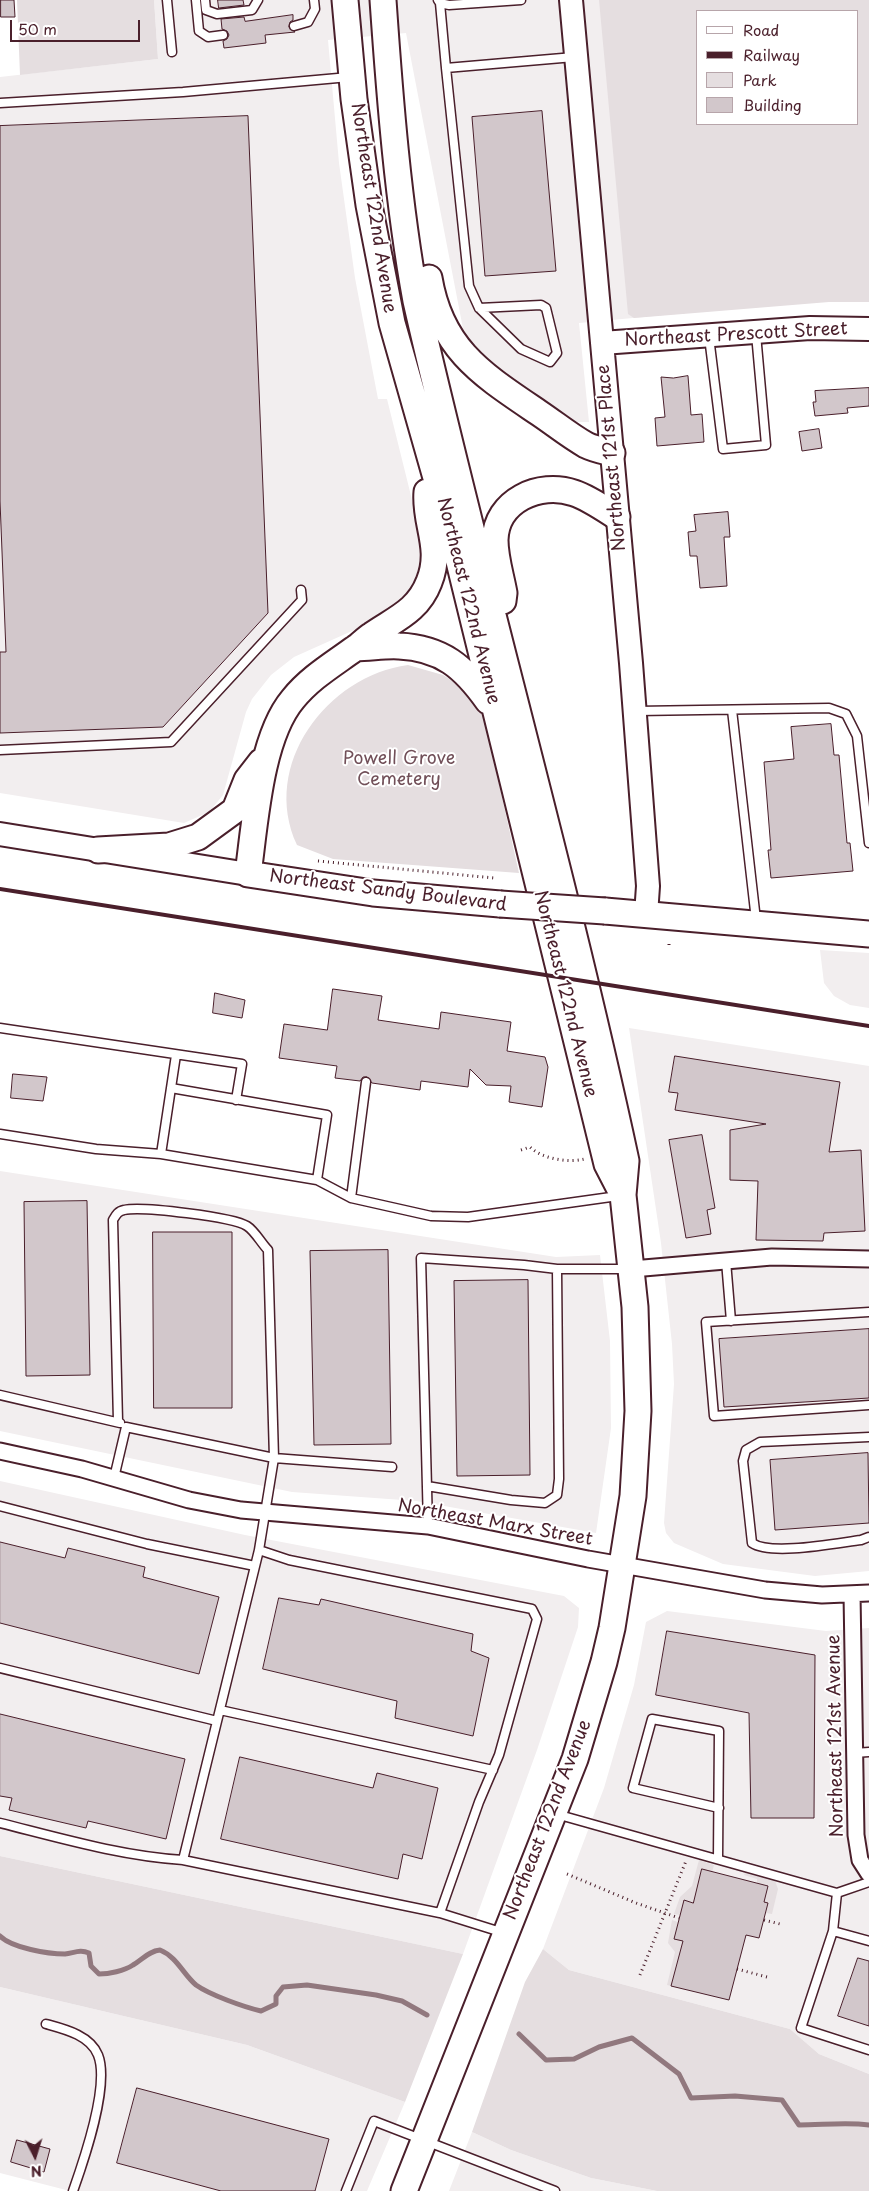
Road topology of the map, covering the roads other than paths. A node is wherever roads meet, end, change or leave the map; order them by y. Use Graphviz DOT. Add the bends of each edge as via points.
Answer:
graph roads {
  1 [pos="167,0"];
  2 [pos="196,0"];
  3 [pos="205,0"];
  4 [pos="258,0"];
  5 [pos="314,0"];
  6 [pos="345,0"];
  7 [pos="383,0"];
  8 [pos="521,0"];
  9 [pos="571,0"];
  10 [pos="439,2"];
  11 [pos="294,26"];
  12 [pos="223,35"];
  13 [pos="172,52"];
  14 [pos="576,57"];
  15 [pos="446,68"];
  16 [pos="352,77"];
  17 [pos="0,103"];
  18 [pos="394,144"];
  19 [pos="478,308"];
  20 [pos="869,328"];
  21 [pos="756,332"];
  22 [pos="709,334"];
  23 [pos="602,343"];
  24 [pos="612,453"];
  25 [pos="431,463"];
  26 [pos="617,517"];
  27 [pos="302,590"];
  28 [pos="497,633"];
  29 [pos="356,648"];
  30 [pos="494,709"];
  31 [pos="732,710"];
  32 [pos="635,711"];
  33 [pos="0,750"];
  34 [pos="266,756"];
  35 [pos="0,834"];
  36 [pos="869,843"];
  37 [pos="98,850"];
  38 [pos="248,874"];
  39 [pos="646,915"];
  40 [pos="756,925"];
  41 [pos="869,934"];
  42 [pos="0,1028"];
  43 [pos="176,1054"];
  44 [pos="366,1082"];
  45 [pos="171,1088"];
  46 [pos="236,1100"];
  47 [pos="0,1134"];
  48 [pos="161,1154"];
  49 [pos="317,1180"];
  50 [pos="623,1195"];
  51 [pos="351,1198"];
  52 [pos="869,1259"];
  53 [pos="726,1260"];
  54 [pos="557,1269"];
  55 [pos="632,1269"];
  56 [pos="869,1312"];
  57 [pos="731,1321"];
  58 [pos="0,1395"];
  59 [pos="869,1405"];
  60 [pos="118,1421"];
  61 [pos="126,1427"];
  62 [pos="869,1437"];
  63 [pos="0,1451"];
  64 [pos="274,1458"];
  65 [pos="392,1467"];
  66 [pos="114,1478"];
  67 [pos="427,1486"];
  68 [pos="0,1506"];
  69 [pos="264,1513"];
  70 [pos="428,1526"];
  71 [pos="869,1537"];
  72 [pos="259,1550"];
  73 [pos="623,1565"];
  74 [pos="255,1566"];
  75 [pos="869,1593"];
  76 [pos="852,1594"];
  77 [pos="0,1668"];
  78 [pos="220,1710"];
  79 [pos="217,1721"];
  80 [pos="862,1753"];
  81 [pos="493,1770"];
  82 [pos="719,1808"];
  83 [pos="554,1813"];
  84 [pos="0,1823"];
  85 [pos="718,1859"];
  86 [pos="183,1860"];
  87 [pos="869,1874"];
  88 [pos="869,1882"];
  89 [pos="837,1893"];
  90 [pos="440,1913"];
  91 [pos="833,1931"];
  92 [pos="505,1933"];
  93 [pos="869,1941"];
  94 [pos="46,2024"];
  95 [pos="869,2050"];
  96 [pos="425,2140"];
  97 [pos="74,2191"];
  98 [pos="346,2191"];
  99 [pos="404,2191"];
  100 [pos="555,2191"];
  1 -- 13 [label="lane"];
  2 -- 12 [label="lane" via="199,31 208,37"];
  3 -- 4 [label="lane" via="206,10 217,14 252,10"];
  5 -- 11 [label="lane" via="315,9 308,22"];
  6 -- 16 [label="main road, Northeast 122nd Avenue"];
  7 -- 18 [label="main road, Northeast 122nd Avenue"];
  8 -- 10 [label="lane" via="449,5"];
  9 -- 14 [label="street, Northeast 121st Place"];
  10 -- 15 [label="lane"];
  14 -- 15 [label="lane"];
  14 -- 23 [label="street, Northeast 121st Place"];
  15 -- 19 [label="lane" via="469,286"];
  16 -- 17 [label="lane" via="193,92"];
  16 -- 25 [label="main road, Northeast 122nd Avenue" via="383,283"];
  18 -- 24 [label="main road" via="421,237 436,311 448,335 484,376 587,446"];
  18 -- 28 [label="main road, Northeast 122nd Avenue" via="416,301"];
  19 -- 19 [label="lane" via="521,349 550,362 557,353 546,308 541,305"];
  20 -- 21 [label="street, Northeast Prescott Street"];
  21 -- 22 [label="street, Northeast Prescott Street"];
  21 -- 22 [label="lane" via="766,445 722,449"];
  22 -- 23 [label="street, Northeast Prescott Street"];
  23 -- 24 [label="street, Northeast 121st Place"];
  24 -- 26 [label="street, Northeast 121st Place"];
  25 -- 29 [label="main road" via="426,501 435,550 429,583 406,614"];
  25 -- 30 [label="main road, Northeast 122nd Avenue" via="454,541"];
  26 -- 28 [label="main road" via="574,492 555,489 519,498 506,509 498,523 495,539 504,593"];
  26 -- 32 [label="street, Northeast 121st Place"];
  27 -- 33 [label="lane" via="302,600 171,742"];
  28 -- 50 [label="main road, Northeast 122nd Avenue" via="614,1107 626,1161"];
  29 -- 30 [label="main road" via="397,645 439,655 472,678"];
  29 -- 34 [label="main road" via="318,674 292,700"];
  30 -- 50 [label="main road, Northeast 122nd Avenue" via="607,1164"];
  31 -- 32 [label="lane"];
  31 -- 36 [label="lane" via="829,708 846,714 857,736"];
  31 -- 40 [label="lane"];
  32 -- 39 [label="street, Northeast 121st Place" via="648,886"];
  34 -- 37 [label="main road" via="247,780 235,810 198,836 169,846"];
  34 -- 38 [label="main road"];
  35 -- 37 [label="street, Northeast Sandy Boulevard"];
  37 -- 38 [label="street, Northeast Sandy Boulevard"];
  38 -- 39 [label="main road, Northeast Sandy Boulevard, bridge" via="373,893"];
  39 -- 40 [label="main road, Northeast Sandy Boulevard"];
  40 -- 41 [label="main road, Northeast Sandy Boulevard"];
  42 -- 43 [label="lane"];
  43 -- 45 [label="lane"];
  43 -- 46 [label="lane" via="242,1064"];
  44 -- 51 [label="lane"];
  45 -- 46 [label="lane"];
  45 -- 48 [label="lane"];
  46 -- 49 [label="lane" via="327,1115"];
  47 -- 48 [label="lane" via="96,1149"];
  48 -- 49 [label="lane"];
  49 -- 51 [label="lane"];
  50 -- 51 [label="lane" via="468,1217 431,1216"];
  50 -- 55 [label="main road, Northeast 122nd Avenue"];
  52 -- 53 [label="street" via="772,1257"];
  53 -- 55 [label="street"];
  53 -- 57 [label="lane"];
  54 -- 55 [label="lane"];
  54 -- 67 [label="lane" via="557,1495 545,1503"];
  54 -- 67 [label="lane" via="421,1258"];
  55 -- 73 [label="main road, Northeast 122nd Avenue" via="638,1411 633,1496"];
  56 -- 57 [label="lane"];
  57 -- 59 [label="lane" via="706,1322 714,1416"];
  58 -- 60 [label="lane"];
  60 -- 61 [label="lane"];
  60 -- 64 [label="lane" via="113,1220 116,1214 132,1209 217,1218 247,1226 268,1250"];
  61 -- 64 [label="lane"];
  61 -- 66 [label="lane"];
  62 -- 71 [label="lane" via="760,1442 746,1450 743,1462 752,1543 756,1546 779,1549"];
  63 -- 66 [label="street, Northeast Marx Street"];
  64 -- 65 [label="lane"];
  64 -- 69 [label="lane"];
  66 -- 69 [label="street, Northeast Marx Street" via="189,1500"];
  67 -- 70 [label="lane"];
  68 -- 74 [label="lane" via="147,1544"];
  69 -- 70 [label="street, Northeast Marx Street"];
  69 -- 72 [label="lane"];
  70 -- 73 [label="street, Northeast Marx Street"];
  72 -- 74 [label="lane"];
  72 -- 81 [label="lane" via="288,1560 532,1609 537,1619 535,1630"];
  73 -- 76 [label="street, Northeast Marx Street" via="764,1590"];
  73 -- 83 [label="main road, Northeast 122nd Avenue" via="601,1672 575,1759"];
  74 -- 78 [label="lane"];
  75 -- 76 [label="street, Northeast Marx Street"];
  76 -- 80 [label="street, Northeast 121st Avenue"];
  77 -- 79 [label="lane"];
  78 -- 79 [label="lane"];
  78 -- 81 [label="lane"];
  79 -- 86 [label="lane"];
  80 -- 87 [label="street, Northeast 121st Avenue" via="856,1835 860,1860"];
  81 -- 90 [label="lane"];
  82 -- 82 [label="lane" via="719,1731 652,1719 633,1788"];
  82 -- 85 [label="lane"];
  83 -- 85 [label="lane"];
  83 -- 92 [label="main road, Northeast 122nd Avenue"];
  84 -- 86 [label="lane" via="90,1846 158,1859"];
  85 -- 89 [label="lane"];
  86 -- 90 [label="lane"];
  88 -- 89 [label="lane"];
  89 -- 91 [label="lane"];
  90 -- 92 [label="lane"];
  91 -- 93 [label="lane"];
  91 -- 95 [label="lane" via="801,2028"];
  92 -- 96 [label="main road, Northeast 122nd Avenue"];
  94 -- 97 [label="lane" via="74,2032 98,2054 99,2096"];
  96 -- 98 [label="lane" via="374,2121"];
  96 -- 99 [label="main road, Northeast 122nd Avenue"];
  96 -- 100 [label="lane"];
}
